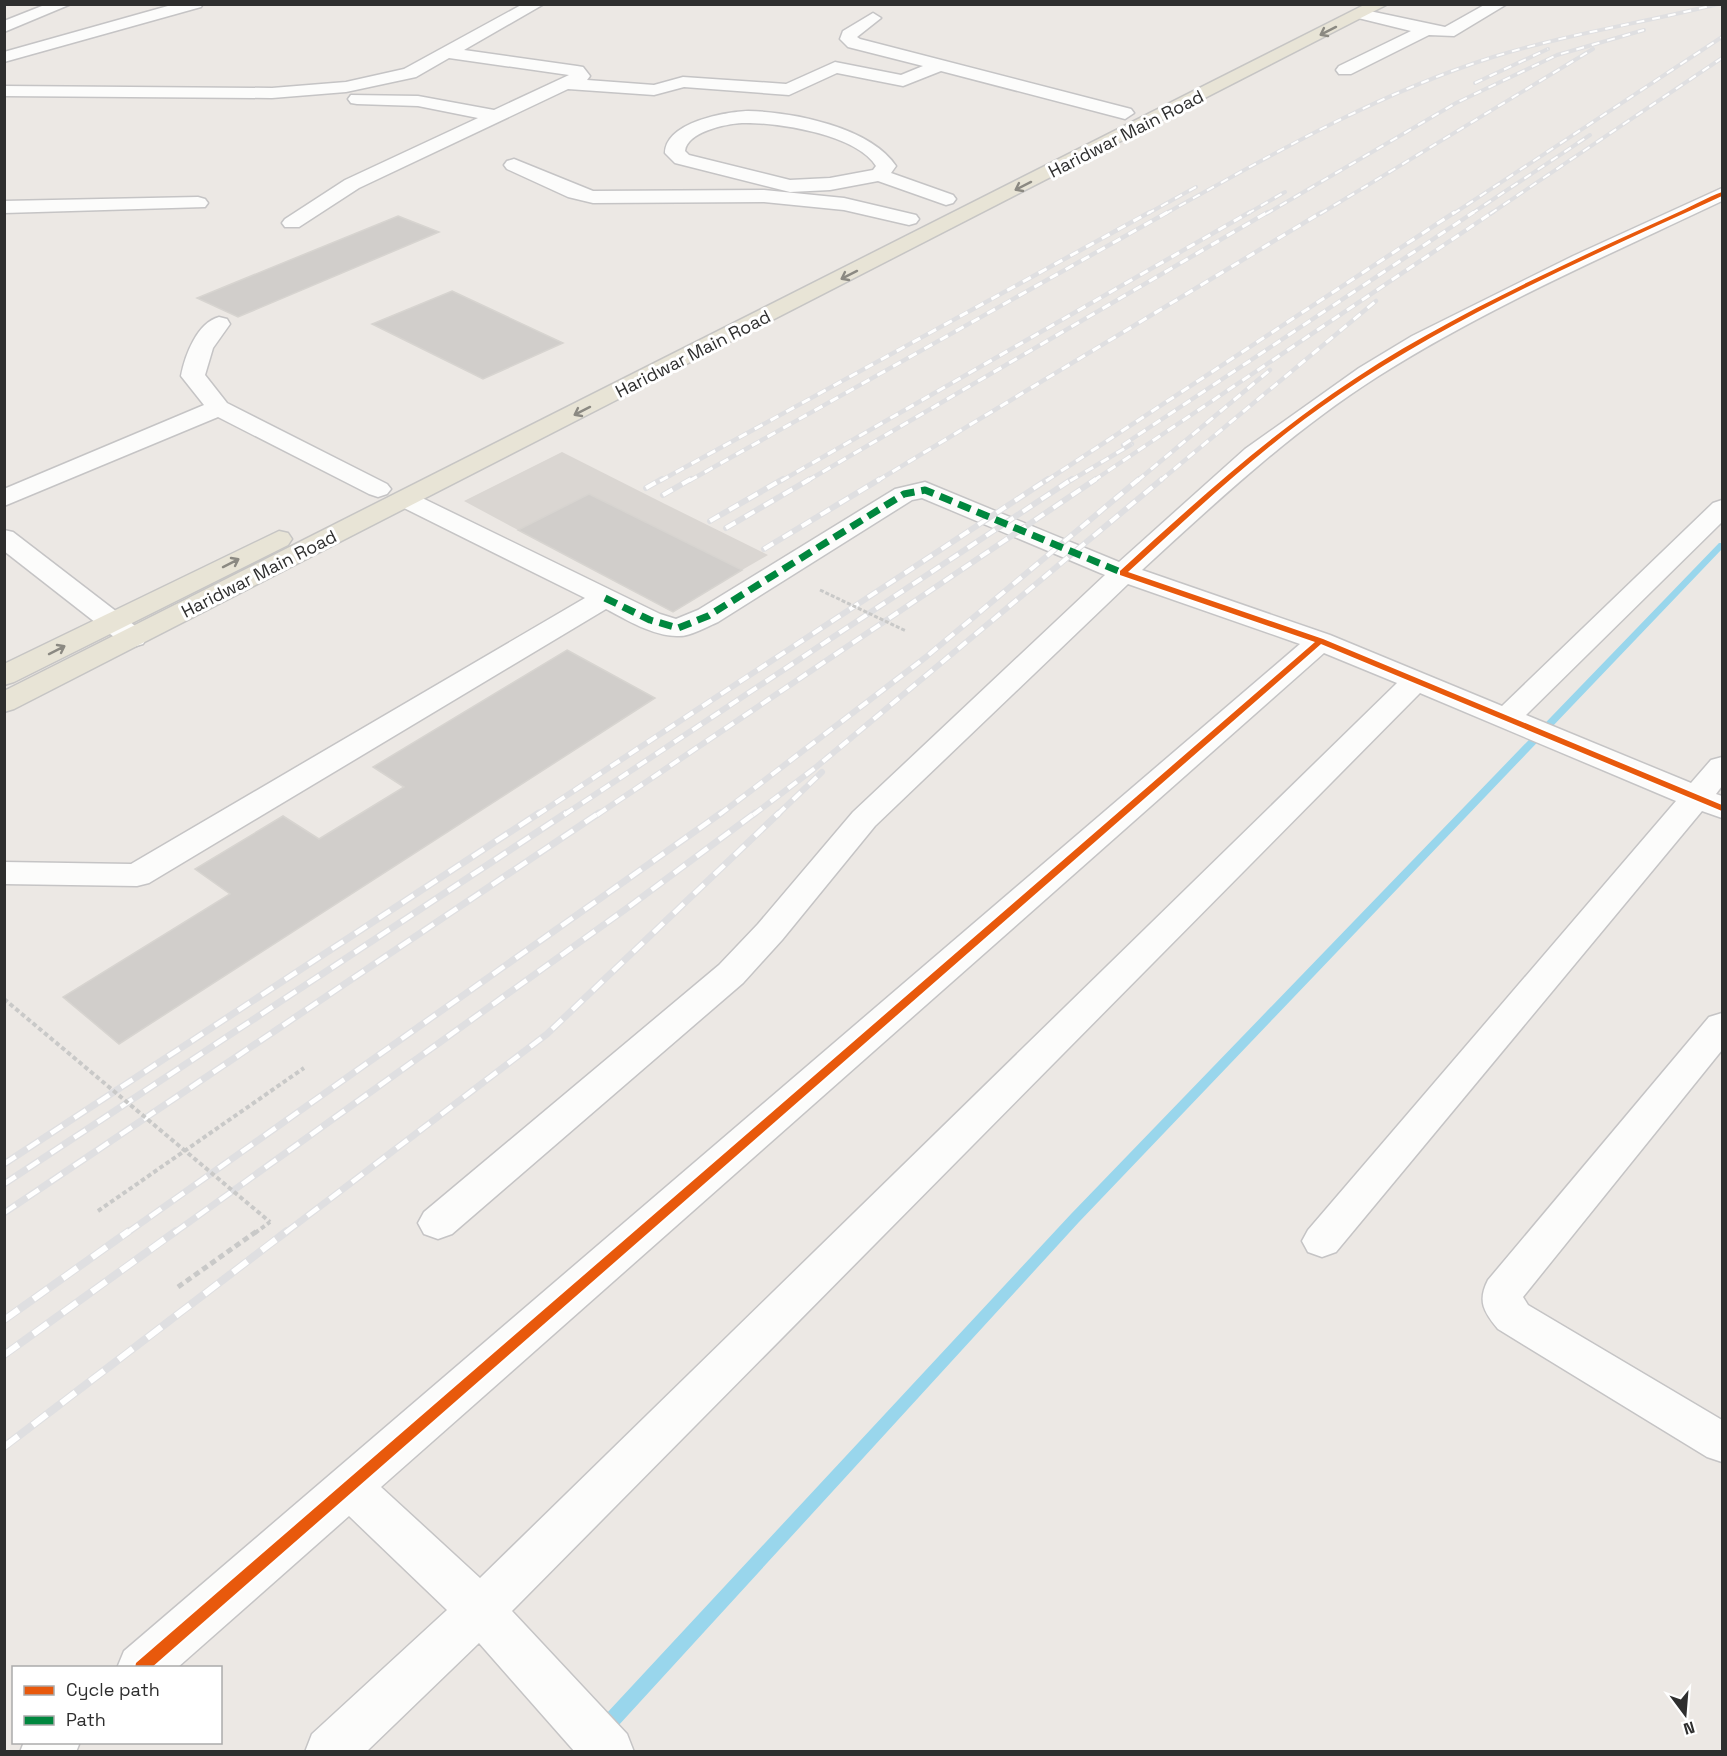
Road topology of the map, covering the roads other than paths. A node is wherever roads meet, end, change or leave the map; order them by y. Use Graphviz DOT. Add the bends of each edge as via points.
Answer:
graph roads {
  1 [pos="63,4"];
  2 [pos="195,4"];
  3 [pos="536,4"];
  4 [pos="1499,4"];
  5 [pos="1361,8"];
  6 [pos="873,18"];
  7 [pos="4,27"];
  8 [pos="1427,30"];
  9 [pos="448,53"];
  10 [pos="4,57"];
  11 [pos="940,66"];
  12 [pos="1345,70"];
  13 [pos="569,84"];
  14 [pos="346,87"];
  15 [pos="1179,87"];
  16 [pos="4,91"];
  17 [pos="1205,94"];
  18 [pos="380,98"];
  19 [pos="4,104"];
  20 [pos="1125,113"];
  21 [pos="497,116"];
  22 [pos="514,165"];
  23 [pos="879,175"];
  24 [pos="1722,194"];
  25 [pos="946,199"];
  26 [pos="198,203"];
  27 [pos="4,207"];
  28 [pos="909,219"];
  29 [pos="292,223"];
  30 [pos="219,324"];
  31 [pos="219,408"];
  32 [pos="484,436"];
  33 [pos="509,448"];
  34 [pos="378,489"];
  35 [pos="4,498"];
  36 [pos="407,500"];
  37 [pos="1722,508"];
  38 [pos="4,538"];
  39 [pos="1123,573"];
  40 [pos="605,598"];
  41 [pos="123,630"];
  42 [pos="1320,641"];
  43 [pos="4,676"];
  44 [pos="1416,681"];
  45 [pos="4,703"];
  46 [pos="1516,722"];
  47 [pos="1722,767"];
  48 [pos="1709,802"];
  49 [pos="4,873"];
  50 [pos="1722,1026"];
  51 [pos="438,1223"];
  52 [pos="1322,1241"];
  53 [pos="1722,1443"];
  54 [pos="348,1485"];
  55 [pos="480,1610"];
  56 [pos="143,1666"];
  57 [pos="330,1752"];
  58 [pos="609,1752"];
  1 -- 7 [label="street"];
  2 -- 10 [label="street"];
  3 -- 9 [label="street"];
  4 -- 8 [label="street" via="1453,31"];
  5 -- 8 [label="street"];
  5 -- 15 [label="main road, Haridwar Main Road"];
  5 -- 17 [label="main road, Haridwar Main Road, one-way"];
  6 -- 11 [label="street" via="848,39"];
  8 -- 12 [label="street"];
  9 -- 13 [label="street" via="581,73"];
  9 -- 14 [label="street" via="410,73"];
  11 -- 13 [label="street" via="903,81 835,67 789,90 683,82 654,90"];
  11 -- 20 [label="street"];
  13 -- 21 [label="street"];
  14 -- 16 [label="street" via="272,93"];
  14 -- 18 [label="street"];
  15 -- 17 [label="main road"];
  15 -- 20 [label="main road, Haridwar Main Road"];
  17 -- 33 [label="main road, Haridwar Main Road, one-way"];
  18 -- 19 [label="street"];
  18 -- 21 [label="street"];
  20 -- 25 [label="main road, Haridwar Main Road"];
  21 -- 29 [label="street" via="352,184"];
  22 -- 28 [label="street" via="575,193 593,197 764,196 844,204"];
  23 -- 23 [label="street" via="886,166 884,158 862,143 770,118 711,122 675,146 675,153 682,159 772,183 809,186"];
  23 -- 25 [label="street"];
  24 -- 39 [label="street" via="1580,260 1420,341 1368,373 1254,454"];
  25 -- 28 [label="main road, Haridwar Main Road"];
  26 -- 27 [label="street"];
  28 -- 32 [label="main road, Haridwar Main Road"];
  30 -- 31 [label="street" via="208,334 193,376"];
  31 -- 34 [label="street"];
  31 -- 35 [label="street"];
  32 -- 33 [label="main road"];
  32 -- 34 [label="main road, Haridwar Main Road"];
  33 -- 36 [label="main road, Haridwar Main Road"];
  41 -- 34 [label="main road, Haridwar Main Road, one-way"];
  36 -- 40 [label="street"];
  36 -- 41 [label="main road, Haridwar Main Road"];
  37 -- 46 [label="street"];
  38 -- 41 [label="street"];
  39 -- 40 [label="street" via="925,490 904,494 708,616 678,628 650,620"];
  39 -- 42 [label="street"];
  39 -- 51 [label="street" via="864,819 731,974"];
  40 -- 49 [label="street" via="137,874"];
  43 -- 41 [label="main road, Haridwar Main Road, one-way"];
  41 -- 45 [label="main road, Haridwar Main Road"];
  42 -- 44 [label="street"];
  42 -- 54 [label="street"];
  44 -- 46 [label="street"];
  44 -- 55 [label="street"];
  46 -- 48 [label="street"];
  47 -- 48 [label="street"];
  48 -- 52 [label="street"];
  50 -- 53 [label="street" via="1502,1292 1502,1304 1513,1317"];
  54 -- 55 [label="street"];
  54 -- 56 [label="street"];
  55 -- 57 [label="street"];
  55 -- 58 [label="street"];
}
